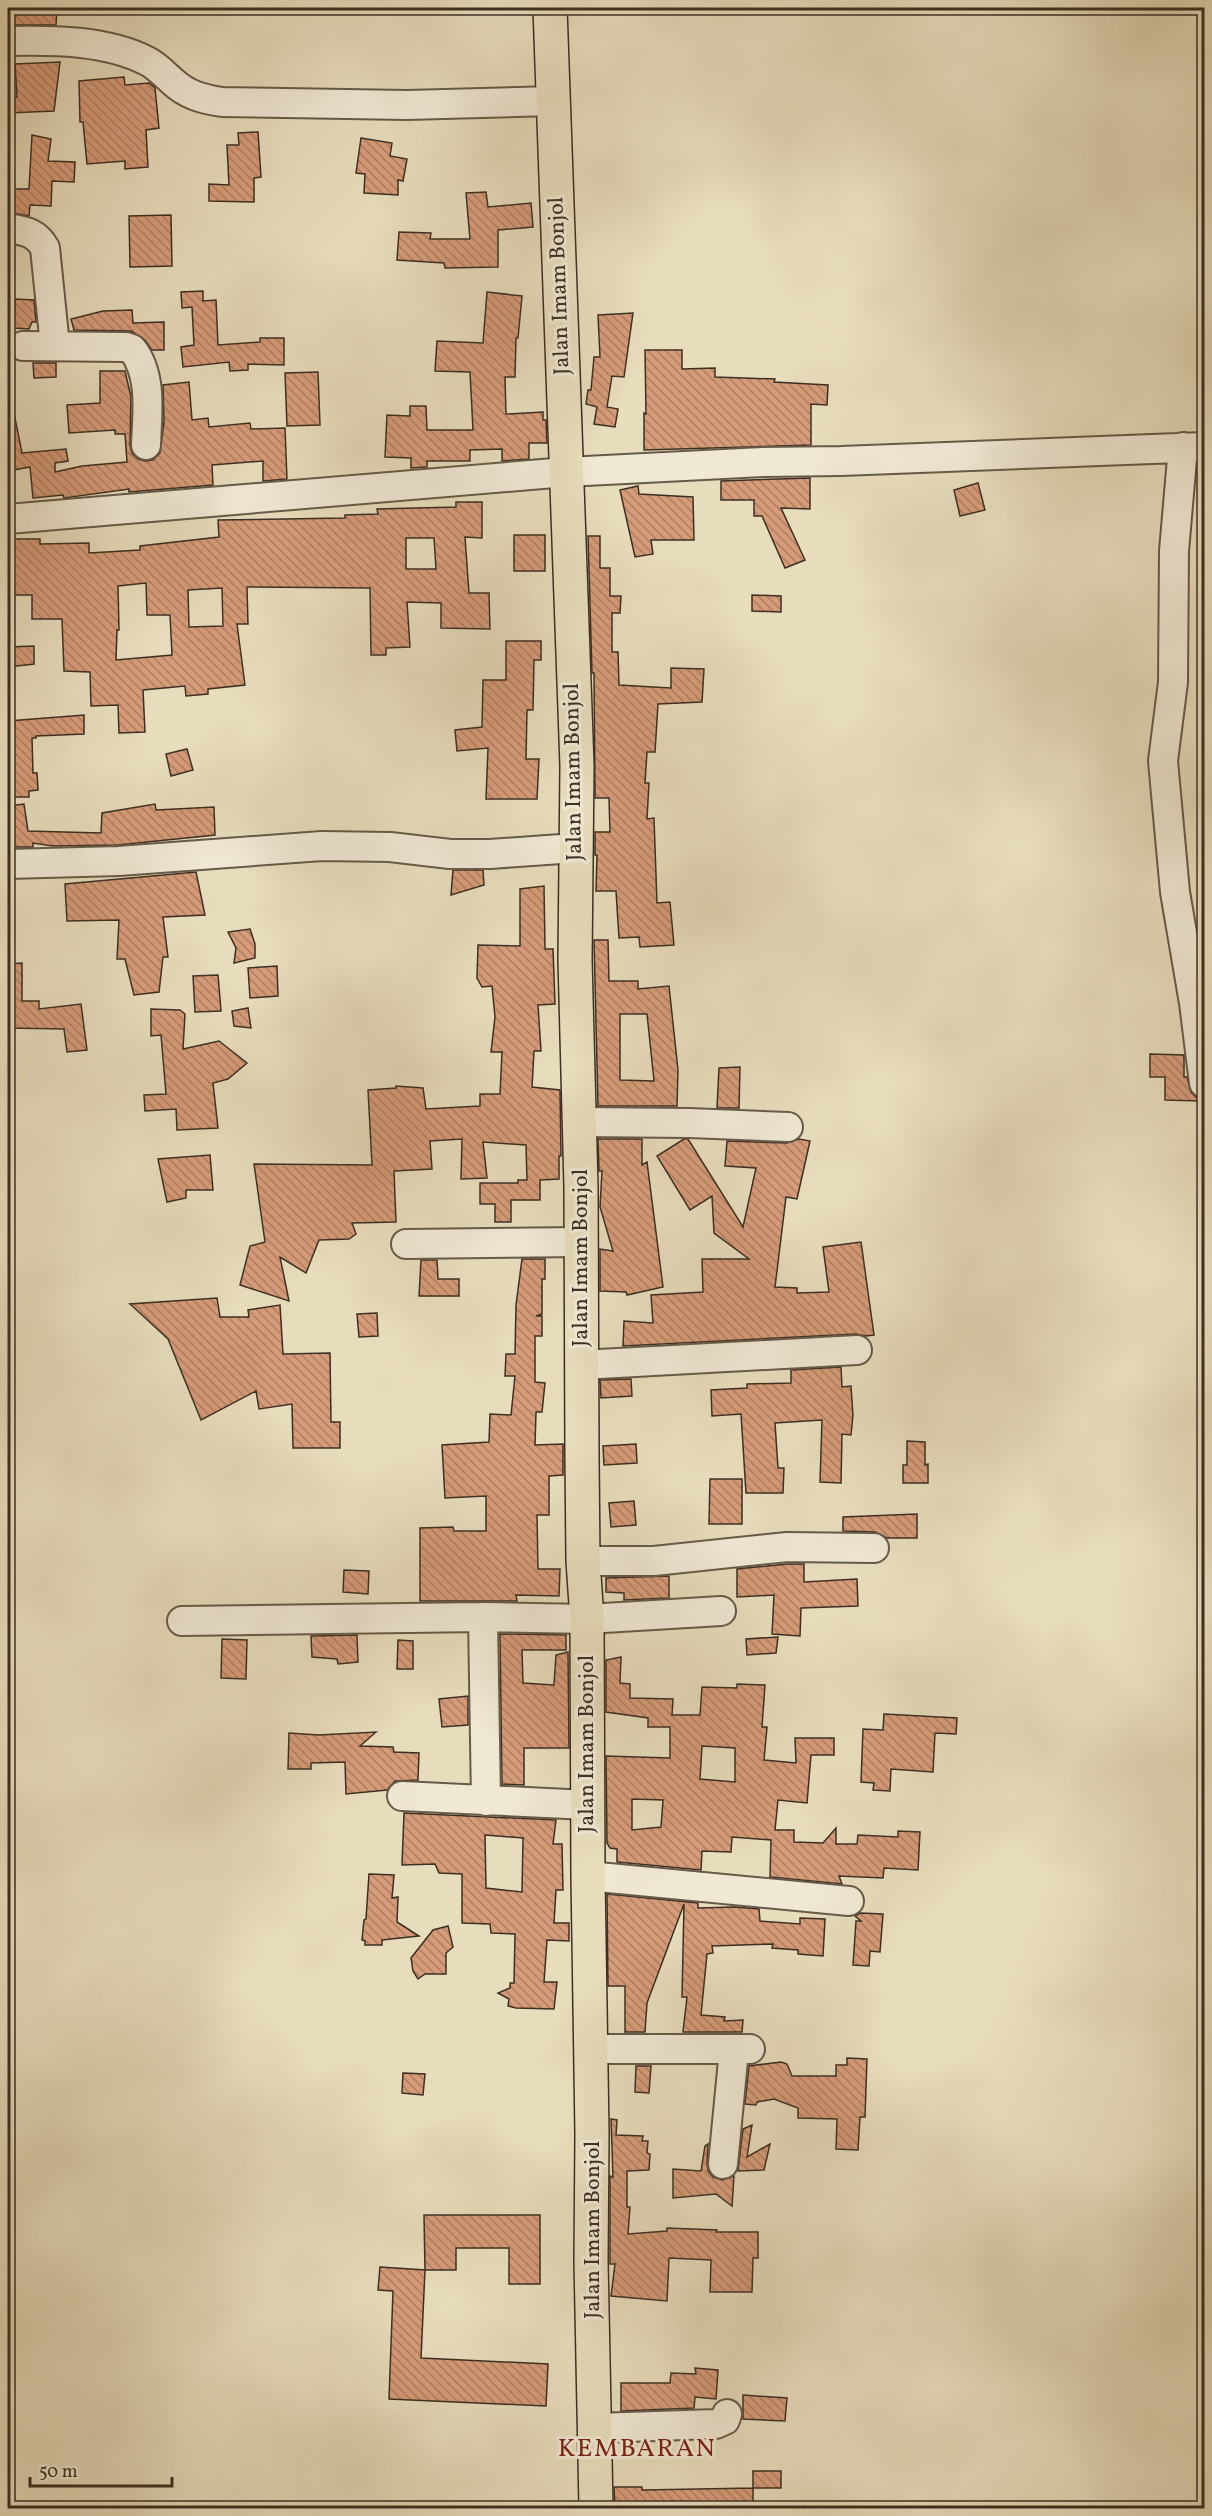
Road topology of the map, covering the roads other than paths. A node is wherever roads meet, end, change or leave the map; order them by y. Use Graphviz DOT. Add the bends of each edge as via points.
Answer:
graph roads {
  1 [pos="550,8"];
  2 [pos="8,41"];
  3 [pos="554,101"];
  4 [pos="8,228"];
  5 [pos="23,346"];
  6 [pos="56,346"];
  7 [pos="146,446"];
  8 [pos="1194,447"];
  9 [pos="566,472"];
  10 [pos="8,519"];
  11 [pos="575,848"];
  12 [pos="8,864"];
  13 [pos="1204,1083"];
  14 [pos="579,1122"];
  15 [pos="788,1127"];
  16 [pos="581,1242"];
  17 [pos="406,1244"];
  18 [pos="857,1350"];
  19 [pos="581,1365"];
  20 [pos="874,1548"];
  21 [pos="583,1561"];
  22 [pos="721,1611"];
  23 [pos="483,1617"];
  24 [pos="587,1619"];
  25 [pos="182,1621"];
  26 [pos="402,1796"];
  27 [pos="486,1801"];
  28 [pos="588,1805"];
  29 [pos="588,1876"];
  30 [pos="849,1901"];
  31 [pos="590,2049"];
  32 [pos="723,2164"];
  33 [pos="727,2414"];
  34 [pos="596,2428"];
  35 [pos="596,2508"];
  1 -- 3 [label="main road, Jalan Imam Bonjol"];
  2 -- 3 [label="street" via="119,50 149,62 184,91 222,102 407,105"];
  3 -- 9 [label="main road, Jalan Imam Bonjol"];
  4 -- 6 [label="street" via="30,232 45,248"];
  5 -- 6 [label="street"];
  6 -- 7 [label="street" via="132,349 146,386"];
  8 -- 9 [label="street"];
  8 -- 13 [label="street" via="1174,551 1173,682 1163,761 1175,892"];
  9 -- 10 [label="street"];
  9 -- 11 [label="main road, Jalan Imam Bonjol" via="577,766"];
  11 -- 12 [label="street" via="450,854 390,847 322,846 119,861"];
  11 -- 14 [label="main road, Jalan Imam Bonjol"];
  14 -- 15 [label="street"];
  14 -- 16 [label="main road, Jalan Imam Bonjol"];
  16 -- 17 [label="street"];
  16 -- 19 [label="main road, Jalan Imam Bonjol"];
  18 -- 19 [label="street"];
  19 -- 21 [label="main road, Jalan Imam Bonjol"];
  20 -- 21 [label="street" via="787,1547 654,1561"];
  21 -- 24 [label="main road, Jalan Imam Bonjol"];
  22 -- 24 [label="street"];
  23 -- 24 [label="street"];
  23 -- 25 [label="street"];
  23 -- 27 [label="street"];
  24 -- 28 [label="main road, Jalan Imam Bonjol"];
  26 -- 27 [label="street"];
  27 -- 28 [label="street"];
  28 -- 29 [label="main road, Jalan Imam Bonjol"];
  29 -- 30 [label="street"];
  29 -- 31 [label="main road, Jalan Imam Bonjol"];
  31 -- 32 [label="street" via="742,2050"];
  31 -- 34 [label="main road, Jalan Imam Bonjol"];
  33 -- 34 [label="street" via="725,2420 716,2424"];
  34 -- 35 [label="main road, Jalan Imam Bonjol"];
}
